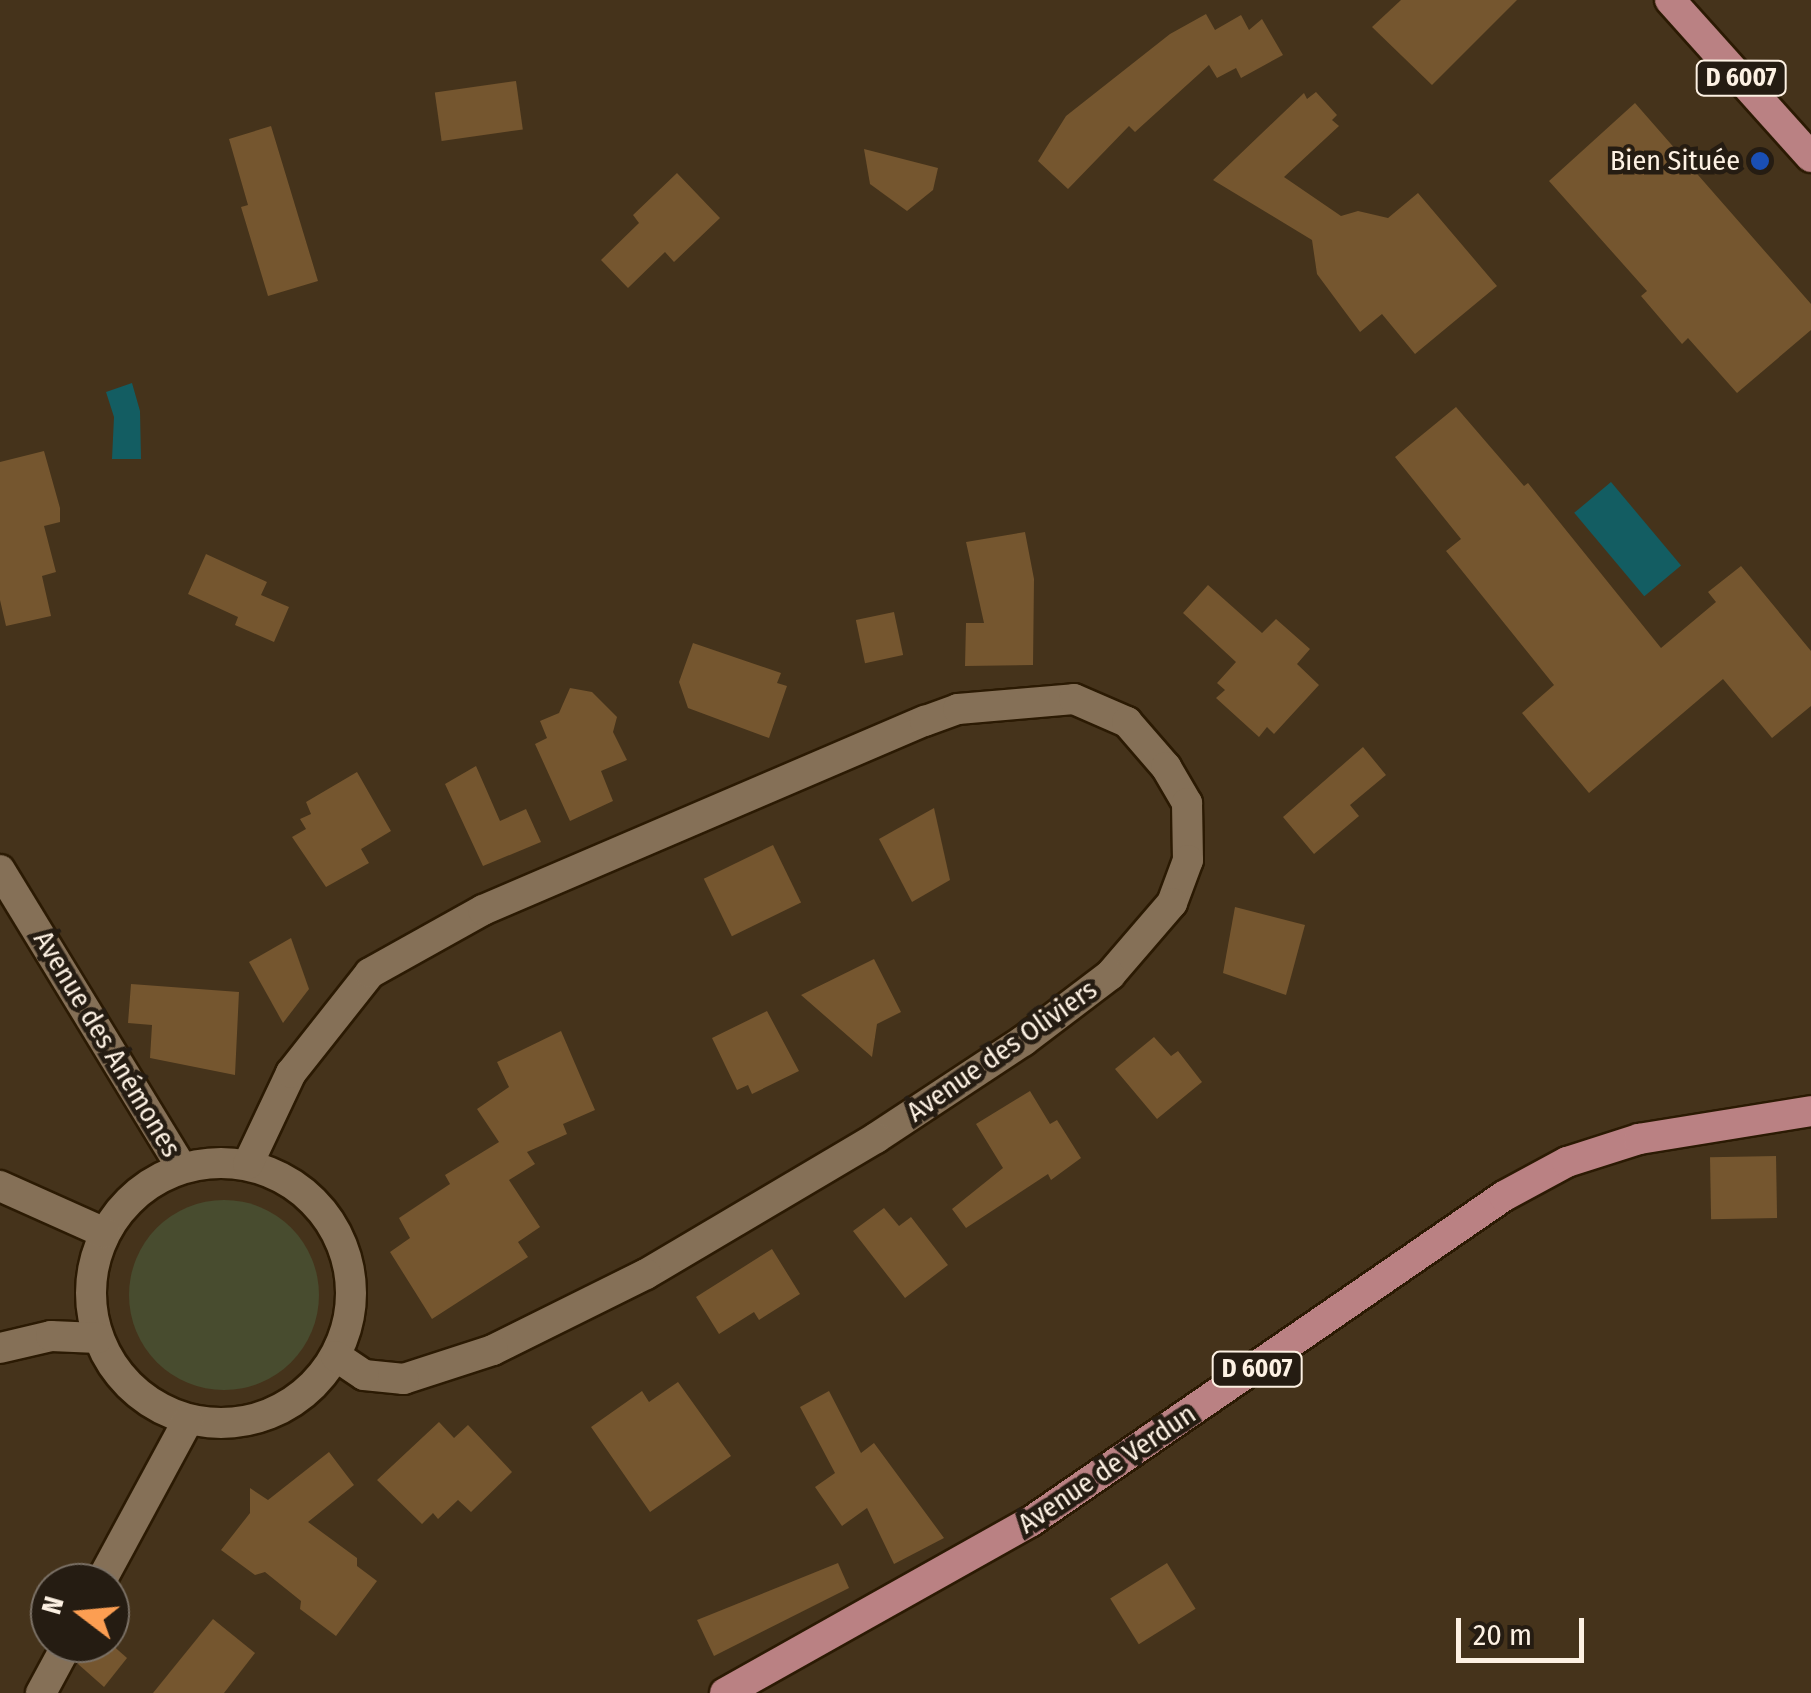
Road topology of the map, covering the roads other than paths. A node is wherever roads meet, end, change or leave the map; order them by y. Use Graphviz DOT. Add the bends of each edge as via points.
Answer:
graph roads {
  1 [pos="1670,0"];
  2 [pos="1811,156"];
  3 [pos="0,870"];
  4 [pos="1811,1110"];
  5 [pos="248,1164"];
  6 [pos="182,1168"];
  7 [pos="0,1186"];
  8 [pos="105,1233"];
  9 [pos="98,1338"];
  10 [pos="0,1348"];
  11 [pos="336,1356"];
  12 [pos="188,1420"];
  13 [pos="111,1563"];
  14 [pos="57,1663"];
  15 [pos="41,1693"];
  16 [pos="725,1693"];
  1 -- 2 [label="main road, D 6007"];
  3 -- 6 [label="street, Avenue des Anémones"];
  4 -- 16 [label="main road, Avenue de Verdun / D 6007" via="1639,1139 1566,1162 1030,1522"];
  5 -- 6 [label="street"];
  5 -- 11 [label="street" via="286,1179 318,1204 340,1238 351,1277 350,1318"];
  5 -- 11 [label="street, Avenue des Oliviers" via="290,1073 370,973 484,910 925,720 973,706 1074,699 1127,722 1187,803 1188,860 1172,902 1110,976 876,1138 646,1274 494,1350 404,1379 364,1375"];
  6 -- 8 [label="street" via="124,1204"];
  7 -- 8 [label="street"];
  8 -- 9 [label="street" via="92,1285"];
  9 -- 10 [label="street" via="51,1336"];
  9 -- 12 [label="street" via="119,1375"];
  11 -- 12 [label="street" via="309,1390 273,1413 231,1424"];
  12 -- 13 [label="street"];
  14 -- 15 [label="street"];
}
